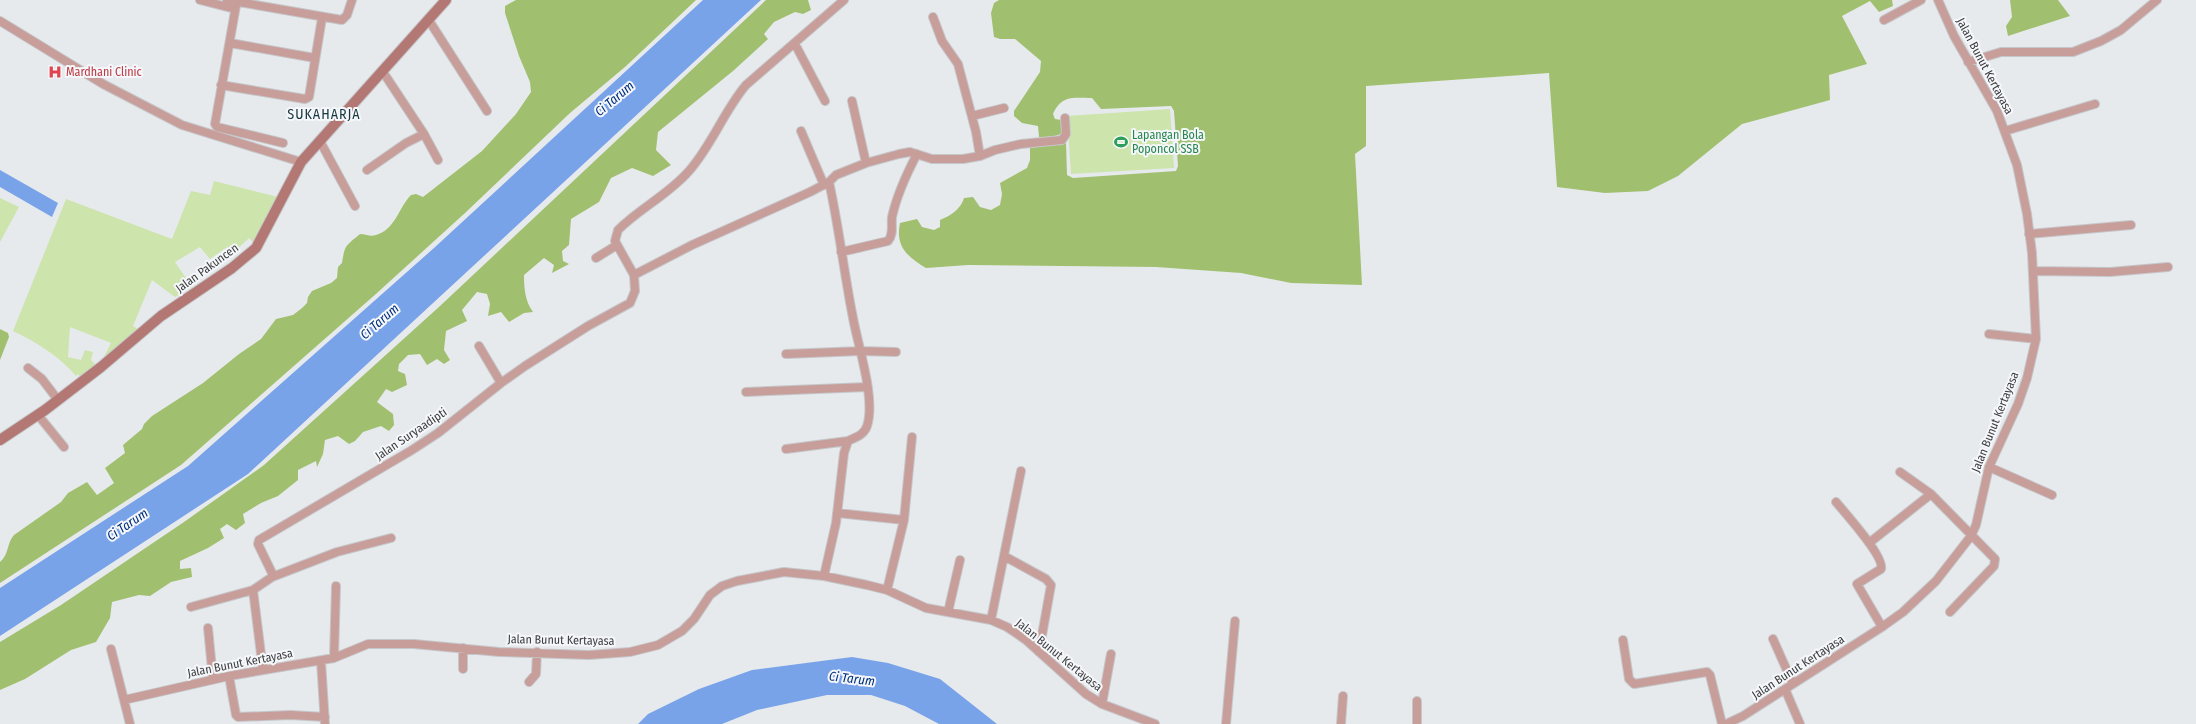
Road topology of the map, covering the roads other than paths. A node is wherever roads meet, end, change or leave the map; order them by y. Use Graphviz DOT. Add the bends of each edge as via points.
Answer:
graph roads {
  1 [pos="200,0"];
  2 [pos="227,0"];
  3 [pos="352,0"];
  4 [pos="446,0"];
  5 [pos="844,0"];
  6 [pos="1921,0"];
  7 [pos="1938,0"];
  8 [pos="2158,0"];
  9 [pos="236,4"];
  10 [pos="933,17"];
  11 [pos="322,18"];
  12 [pos="428,19"];
  13 [pos="1884,20"];
  14 [pos="0,21"];
  15 [pos="230,43"];
  16 [pos="795,44"];
  17 [pos="315,58"];
  18 [pos="1968,62"];
  19 [pos="383,72"];
  20 [pos="222,84"];
  21 [pos="825,101"];
  22 [pos="852,101"];
  23 [pos="2095,104"];
  24 [pos="1004,108"];
  25 [pos="487,111"];
  26 [pos="972,116"];
  27 [pos="1065,118"];
  28 [pos="801,131"];
  29 [pos="2005,131"];
  30 [pos="424,134"];
  31 [pos="283,143"];
  32 [pos="321,143"];
  33 [pos="917,154"];
  34 [pos="980,156"];
  35 [pos="438,160"];
  36 [pos="301,162"];
  37 [pos="866,163"];
  38 [pos="367,170"];
  39 [pos="826,183"];
  40 [pos="355,206"];
  41 [pos="2131,225"];
  42 [pos="2029,234"];
  43 [pos="617,245"];
  44 [pos="841,252"];
  45 [pos="596,258"];
  46 [pos="2168,267"];
  47 [pos="2034,271"];
  48 [pos="634,275"];
  49 [pos="1989,334"];
  50 [pos="2036,339"];
  51 [pos="479,346"];
  52 [pos="861,351"];
  53 [pos="896,352"];
  54 [pos="786,354"];
  55 [pos="28,368"];
  56 [pos="501,383"];
  57 [pos="867,387"];
  58 [pos="746,392"];
  59 [pos="58,400"];
  60 [pos="38,415"];
  61 [pos="912,436"];
  62 [pos="0,440"];
  63 [pos="848,441"];
  64 [pos="64,447"];
  65 [pos="786,449"];
  66 [pos="1989,467"];
  67 [pos="1020,471"];
  68 [pos="1900,472"];
  69 [pos="1931,494"];
  70 [pos="2052,495"];
  71 [pos="1836,502"];
  72 [pos="838,513"];
  73 [pos="904,520"];
  74 [pos="1970,536"];
  75 [pos="391,538"];
  76 [pos="1869,543"];
  77 [pos="1004,556"];
  78 [pos="960,560"];
  79 [pos="824,576"];
  80 [pos="272,577"];
  81 [pos="336,586"];
  82 [pos="253,590"];
  83 [pos="887,590"];
  84 [pos="191,607"];
  85 [pos="948,612"];
  86 [pos="1950,612"];
  87 [pos="991,620"];
  88 [pos="1235,621"];
  89 [pos="1882,627"];
  90 [pos="208,628"];
  91 [pos="1773,639"];
  92 [pos="1623,640"];
  93 [pos="463,648"];
  94 [pos="111,649"];
  95 [pos="537,652"];
  96 [pos="1039,652"];
  97 [pos="1111,654"];
  98 [pos="334,658"];
  99 [pos="321,660"];
  100 [pos="463,669"];
  101 [pos="262,670"];
  102 [pos="229,676"];
  103 [pos="213,679"];
  104 [pos="529,682"];
  105 [pos="1793,684"];
  106 [pos="1785,689"];
  107 [pos="1343,696"];
  108 [pos="124,700"];
  109 [pos="1417,700"];
  110 [pos="1102,704"];
  111 [pos="325,720"];
  112 [pos="130,724"];
  113 [pos="1155,724"];
  114 [pos="1226,724"];
  115 [pos="1341,724"];
  116 [pos="1417,724"];
  117 [pos="1722,724"];
  118 [pos="1726,724"];
  119 [pos="1800,724"];
  1 -- 9 [label="street"];
  2 -- 9 [label="street"];
  3 -- 11 [label="street" via="346,18"];
  4 -- 12 [label="street, Jalan Pakuncen"];
  5 -- 16 [label="street"];
  6 -- 13 [label="street"];
  7 -- 18 [label="street, Jalan Bunut Kertayasa"];
  8 -- 18 [label="street" via="2121,30 2073,52 2001,52"];
  9 -- 11 [label="street"];
  9 -- 15 [label="street"];
  10 -- 26 [label="street" via="942,41 958,64"];
  11 -- 17 [label="street"];
  12 -- 19 [label="street, Jalan Pakuncen"];
  12 -- 25 [label="street"];
  14 -- 36 [label="street" via="103,84 182,125"];
  15 -- 17 [label="street"];
  15 -- 20 [label="street"];
  16 -- 21 [label="street"];
  16 -- 43 [label="street" via="740,93 689,171 618,230 615,234"];
  17 -- 20 [label="street" via="310,94 305,99"];
  18 -- 29 [label="street, Jalan Bunut Kertayasa" via="1992,101"];
  19 -- 30 [label="street"];
  19 -- 32 [label="street, Jalan Pakuncen"];
  20 -- 31 [label="street" via="216,127"];
  22 -- 37 [label="street"];
  23 -- 29 [label="street"];
  24 -- 26 [label="street"];
  26 -- 34 [label="street"];
  27 -- 34 [label="street" via="1066,134 1062,140 1021,144"];
  28 -- 39 [label="street"];
  29 -- 42 [label="street, Jalan Bunut Kertayasa" via="2019,174"];
  30 -- 35 [label="street"];
  30 -- 38 [label="street" via="406,143"];
  32 -- 36 [label="street, Jalan Pakuncen"];
  32 -- 40 [label="street"];
  33 -- 34 [label="street" via="944,160"];
  33 -- 37 [label="street" via="899,154"];
  33 -- 44 [label="street" via="896,197 892,234 888,241"];
  36 -- 59 [label="street, Jalan Pakuncen" via="256,248 232,268 161,316 111,360"];
  37 -- 39 [label="street" via="836,175"];
  39 -- 44 [label="street" via="837,219"];
  39 -- 48 [label="street" via="787,204 657,262"];
  41 -- 42 [label="street"];
  42 -- 47 [label="street, Jalan Bunut Kertayasa"];
  43 -- 45 [label="street"];
  43 -- 48 [label="street"];
  44 -- 52 [label="street"];
  46 -- 47 [label="street" via="2110,272"];
  47 -- 50 [label="street, Jalan Bunut Kertayasa"];
  48 -- 56 [label="street, Jalan Suryaadipti" via="635,291 630,303 556,345"];
  49 -- 50 [label="street"];
  50 -- 66 [label="street, Jalan Bunut Kertayasa" via="2018,404"];
  51 -- 56 [label="street"];
  52 -- 53 [label="street"];
  52 -- 54 [label="street"];
  52 -- 57 [label="street"];
  55 -- 59 [label="street" via="42,379"];
  56 -- 80 [label="street, Jalan Suryaadipti" via="438,433 412,450 259,540 258,544 271,568"];
  57 -- 58 [label="street"];
  57 -- 63 [label="street" via="867,428 862,434"];
  59 -- 60 [label="street, Jalan Pakuncen"];
  60 -- 62 [label="street, Jalan Pakuncen"];
  60 -- 64 [label="street"];
  61 -- 73 [label="street"];
  63 -- 65 [label="street"];
  63 -- 72 [label="street" via="844,453"];
  66 -- 70 [label="street"];
  66 -- 74 [label="street, Jalan Bunut Kertayasa" via="1976,525"];
  67 -- 77 [label="street"];
  68 -- 69 [label="street"];
  69 -- 74 [label="street"];
  69 -- 76 [label="street"];
  71 -- 76 [label="street"];
  72 -- 73 [label="street"];
  72 -- 79 [label="street"];
  73 -- 83 [label="street"];
  74 -- 86 [label="street" via="1993,556 1994,566"];
  74 -- 89 [label="street, Jalan Bunut Kertayasa" via="1936,581 1903,612"];
  75 -- 80 [label="street" via="337,552"];
  76 -- 89 [label="street" via="1882,565 1881,569 1859,582 1858,587"];
  77 -- 87 [label="street"];
  77 -- 96 [label="street" via="1046,579 1051,585"];
  78 -- 85 [label="street"];
  79 -- 83 [label="street, Jalan Bunut Kertayasa"];
  79 -- 95 [label="street, Jalan Bunut Kertayasa" via="784,572 722,586 710,595 694,619 682,631 658,645 645,649 608,655"];
  80 -- 82 [label="street"];
  81 -- 98 [label="street"];
  82 -- 84 [label="street"];
  82 -- 101 [label="street"];
  83 -- 85 [label="street, Jalan Bunut Kertayasa" via="926,608"];
  85 -- 87 [label="street, Jalan Bunut Kertayasa"];
  87 -- 96 [label="street, Jalan Bunut Kertayasa" via="1007,627"];
  88 -- 114 [label="street"];
  89 -- 105 [label="street, Jalan Bunut Kertayasa"];
  90 -- 103 [label="street"];
  91 -- 105 [label="street"];
  92 -- 117 [label="street" via="1629,679 1634,684 1707,672 1710,675"];
  93 -- 95 [label="street, Jalan Bunut Kertayasa" via="499,652"];
  93 -- 98 [label="street, Jalan Bunut Kertayasa" via="368,644"];
  93 -- 100 [label="street"];
  94 -- 108 [label="street"];
  95 -- 104 [label="street" via="536,674"];
  96 -- 110 [label="street, Jalan Bunut Kertayasa" via="1064,676"];
  97 -- 110 [label="street"];
  98 -- 99 [label="street, Jalan Bunut Kertayasa"];
  99 -- 101 [label="street, Jalan Bunut Kertayasa"];
  99 -- 111 [label="street"];
  101 -- 102 [label="street, Jalan Bunut Kertayasa"];
  102 -- 103 [label="street, Jalan Bunut Kertayasa"];
  102 -- 111 [label="street" via="238,717 290,715"];
  103 -- 108 [label="street, Jalan Bunut Kertayasa"];
  105 -- 106 [label="street, Jalan Bunut Kertayasa"];
  106 -- 118 [label="street, Jalan Bunut Kertayasa"];
  106 -- 119 [label="street"];
  107 -- 115 [label="street"];
  108 -- 112 [label="street"];
  109 -- 116 [label="street"];
  110 -- 113 [label="street, Jalan Bunut Kertayasa"];
}
